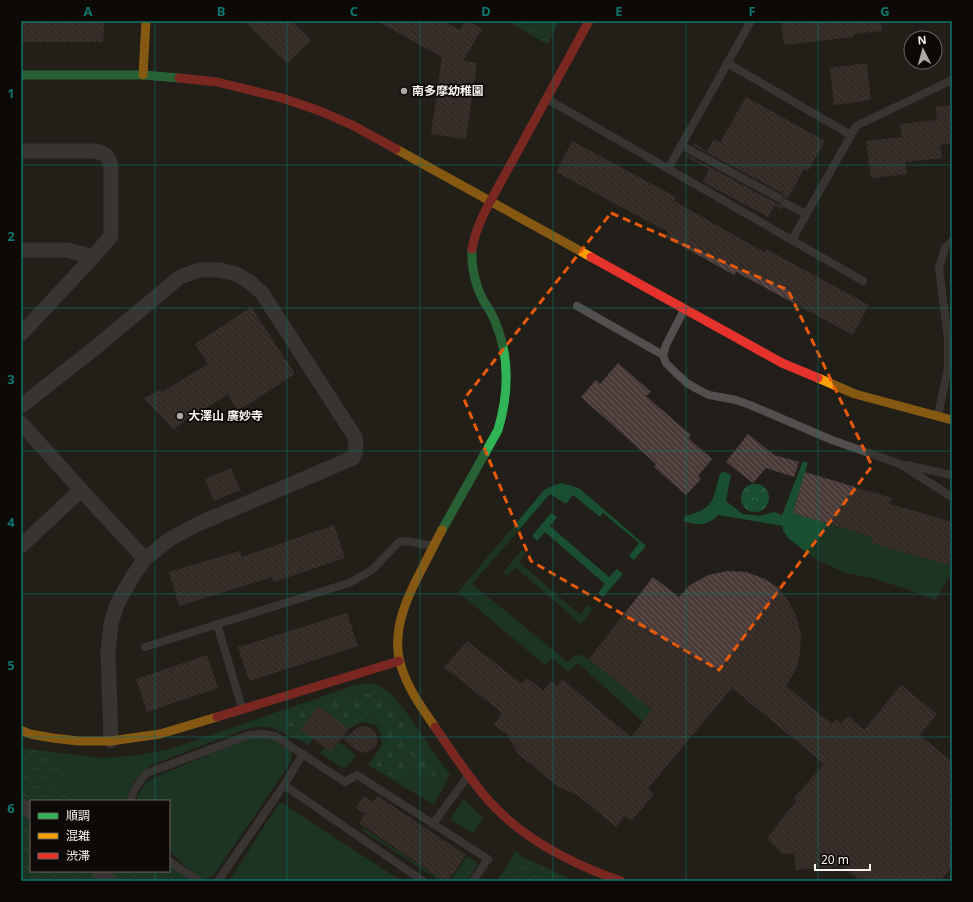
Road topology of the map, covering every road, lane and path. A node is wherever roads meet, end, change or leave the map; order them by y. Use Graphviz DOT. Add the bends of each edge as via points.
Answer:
graph roads {
  1 [pos="146,21"];
  2 [pos="589,21"];
  3 [pos="751,21"];
  4 [pos="727,63"];
  5 [pos="21,75"];
  6 [pos="143,75"];
  7 [pos="952,80"];
  8 [pos="546,99"];
  9 [pos="851,135"];
  10 [pos="681,145"];
  11 [pos="21,151"];
  12 [pos="668,169"];
  13 [pos="491,202"];
  14 [pos="806,214"];
  15 [pos="792,240"];
  16 [pos="952,241"];
  17 [pos="21,250"];
  18 [pos="93,257"];
  19 [pos="863,281"];
  20 [pos="577,306"];
  21 [pos="684,309"];
  22 [pos="949,316"];
  23 [pos="21,334"];
  24 [pos="663,355"];
  25 [pos="21,406"];
  26 [pos="937,416"];
  27 [pos="952,420"];
  28 [pos="21,423"];
  29 [pos="900,464"];
  30 [pos="952,475"];
  31 [pos="81,490"];
  32 [pos="952,497"];
  33 [pos="21,546"];
  34 [pos="434,546"];
  35 [pos="145,559"];
  36 [pos="217,624"];
  37 [pos="144,647"];
  38 [pos="399,661"];
  39 [pos="242,708"];
  40 [pos="21,730"];
  41 [pos="112,741"];
  42 [pos="303,754"];
  43 [pos="468,776"];
  44 [pos="284,785"];
  45 [pos="131,800"];
  46 [pos="21,806"];
  47 [pos="30,811"];
  48 [pos="433,824"];
  49 [pos="170,862"];
  50 [pos="100,872"];
  51 [pos="109,881"];
  52 [pos="198,881"];
  53 [pos="218,881"];
  54 [pos="423,881"];
  55 [pos="473,881"];
  56 [pos="621,881"];
  1 -- 6 [label="street"];
  2 -- 8 [label="street"];
  3 -- 4 [label="lane"];
  4 -- 9 [label="lane"];
  4 -- 10 [label="lane"];
  5 -- 6 [label="street"];
  6 -- 13 [label="street" via="217,82 282,98 320,111 352,125"];
  7 -- 9 [label="lane" via="856,126"];
  8 -- 12 [label="lane"];
  8 -- 13 [label="street"];
  9 -- 14 [label="lane"];
  10 -- 12 [label="lane"];
  10 -- 14 [label="lane"];
  11 -- 18 [label="street" via="94,151 103,152 109,158 111,236"];
  12 -- 15 [label="lane"];
  13 -- 21 [label="street"];
  13 -- 34 [label="street" via="477,230 472,258 480,292 501,336 506,365 506,404 498,430"];
  14 -- 15 [label="lane"];
  15 -- 19 [label="lane"];
  16 -- 22 [label="lane" via="945,248 939,268"];
  17 -- 18 [label="street" via="67,250"];
  18 -- 23 [label="street"];
  20 -- 24 [label="lane"];
  21 -- 24 [label="lane"];
  21 -- 26 [label="street" via="782,363 855,394"];
  22 -- 26 [label="lane" via="948,367"];
  24 -- 29 [label="lane" via="666,363 686,383 709,395 750,405 832,440"];
  25 -- 35 [label="street" via="180,277 199,270 220,270 236,274 251,283 262,294 355,437 356,453 353,458 198,524 170,539"];
  26 -- 27 [label="street"];
  28 -- 31 [label="street"];
  29 -- 30 [label="lane"];
  29 -- 32 [label="lane"];
  31 -- 33 [label="street"];
  31 -- 35 [label="street"];
  34 -- 36 [label="lane" via="399,542 372,570 349,583"];
  34 -- 38 [label="street" via="402,613 398,630"];
  35 -- 41 [label="street" via="123,593 111,624 108,651"];
  36 -- 37 [label="lane"];
  36 -- 39 [label="lane"];
  38 -- 39 [label="street"];
  38 -- 43 [label="street" via="411,691"];
  39 -- 41 [label="street" via="160,734"];
  40 -- 41 [label="street" via="53,738"];
  42 -- 44 [label="lane"];
  42 -- 45 [label="lane" via="275,736 249,735 147,773 137,785"];
  42 -- 48 [label="lane" via="345,782 357,775"];
  43 -- 48 [label="lane"];
  43 -- 56 [label="street" via="491,802 529,836 589,869"];
  44 -- 53 [label="lane"];
  44 -- 54 [label="lane"];
  46 -- 47 [label="street"];
  48 -- 55 [label="lane" via="488,859"];
  49 -- 52 [label="lane"];
  50 -- 51 [label="street"];
}
